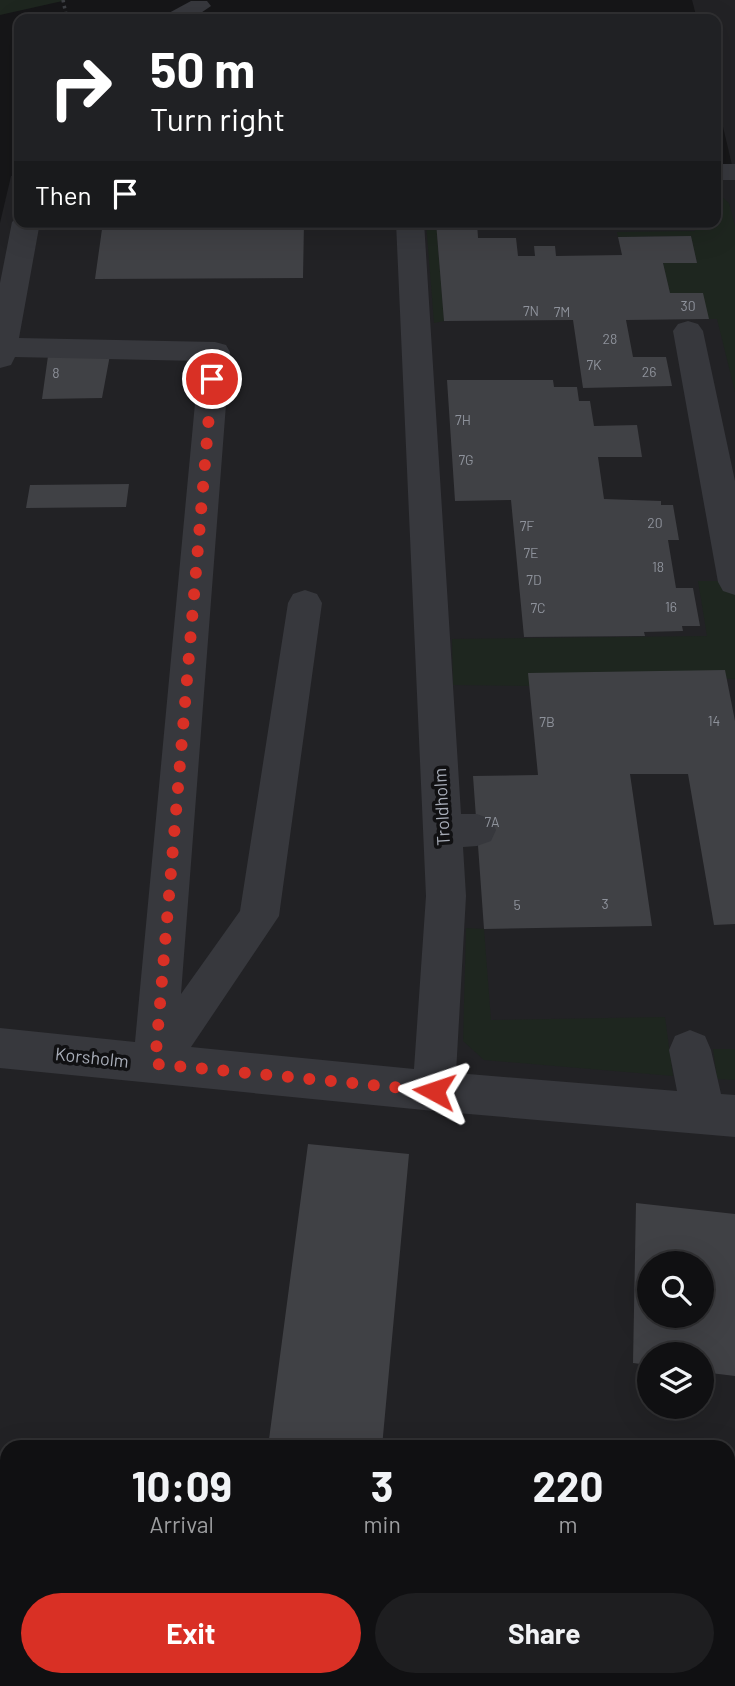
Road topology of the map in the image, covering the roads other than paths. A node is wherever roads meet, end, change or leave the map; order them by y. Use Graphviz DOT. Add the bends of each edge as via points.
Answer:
graph roads {
  1 [pos="199,6"];
  2 [pos="184,14"];
  3 [pos="25,228"];
  4 [pos="411,228"];
  5 [pos="688,331"];
  6 [pos="1,353"];
  7 [pos="727,493"];
  8 [pos="735,582"];
  9 [pos="305,603"];
  10 [pos="0,1048"];
  11 [pos="690,1050"];
  12 [pos="155,1064"];
  13 [pos="434,1091"];
  14 [pos="720,1115"];
  1 -- 2 [label="street"];
  3 -- 6 [label="street"];
  4 -- 13 [label="street, Troldholm" via="431,355 446,720 460,831 446,896"];
  5 -- 7 [label="street"];
  6 -- 12 [label="street" via="47,346 215,352"];
  7 -- 8 [label="street"];
  9 -- 12 [label="street" via="258,916"];
  10 -- 12 [label="street, Korsholm"];
  11 -- 14 [label="street"];
  12 -- 13 [label="street, Korsholm"];
  13 -- 14 [label="street"];
}
